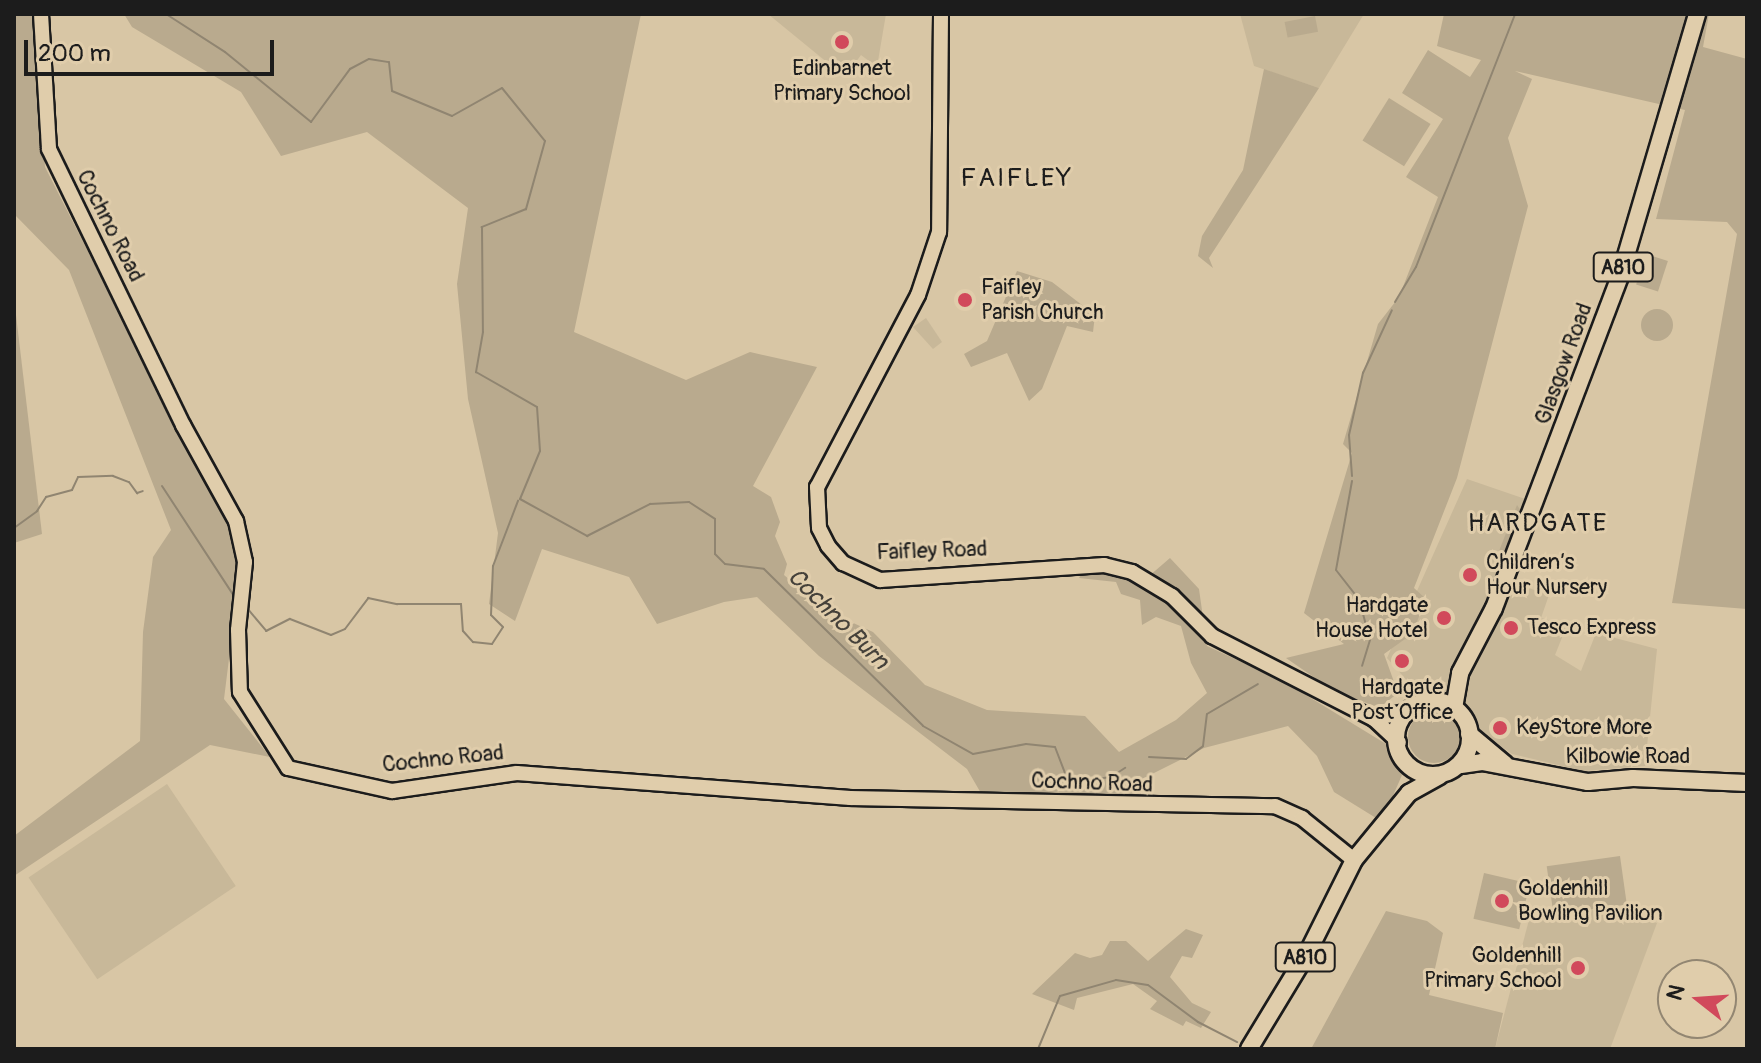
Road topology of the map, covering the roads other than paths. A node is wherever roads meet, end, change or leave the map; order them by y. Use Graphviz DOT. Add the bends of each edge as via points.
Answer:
graph roads {
  1 [pos="41,14"];
  2 [pos="941,14"];
  3 [pos="1697,14"];
  4 [pos="1460,673"];
  5 [pos="1425,699"];
  6 [pos="1454,708"];
  7 [pos="1405,712"];
  8 [pos="1374,719"];
  9 [pos="1469,734"];
  10 [pos="1399,742"];
  11 [pos="1461,765"];
  12 [pos="1509,768"];
  13 [pos="1415,769"];
  14 [pos="1440,776"];
  15 [pos="1747,783"];
  16 [pos="1409,793"];
  17 [pos="1354,860"];
  18 [pos="1249,1049"];
  1 -- 17 [label="street, Cochno Road" via="49,149 183,425 236,521 245,562 238,630 240,692 288,768 392,791 517,773 850,798 1275,806 1302,818"];
  2 -- 8 [label="street, Faifley Road" via="939,232 918,295 817,487 819,528 828,546 843,563 880,580 1104,565 1132,572 1172,596 1212,636"];
  3 -- 4 [label="main road, Glasgow Road / A810" via="1620,276 1494,608"];
  4 -- 5 [label="main road, Glasgow Road / A810"];
  4 -- 6 [label="main road, Glasgow Road / A810"];
  5 -- 6 [label="main road"];
  5 -- 7 [label="main road, A810"];
  6 -- 9 [label="main road"];
  7 -- 8 [label="street"];
  7 -- 10 [label="main road"];
  8 -- 10 [label="street, Faifley Road"];
  9 -- 11 [label="main road"];
  9 -- 12 [label="main road"];
  10 -- 13 [label="main road"];
  11 -- 12 [label="main road, Kilbowie Road" via="1482,762"];
  11 -- 14 [label="main road, A810"];
  12 -- 15 [label="main road, Kilbowie Road" via="1588,782 1633,778"];
  13 -- 14 [label="main road"];
  13 -- 16 [label="main road, A810"];
  14 -- 16 [label="main road, A810"];
  16 -- 17 [label="main road, A810"];
  17 -- 18 [label="main road, A810" via="1309,950"];
}
